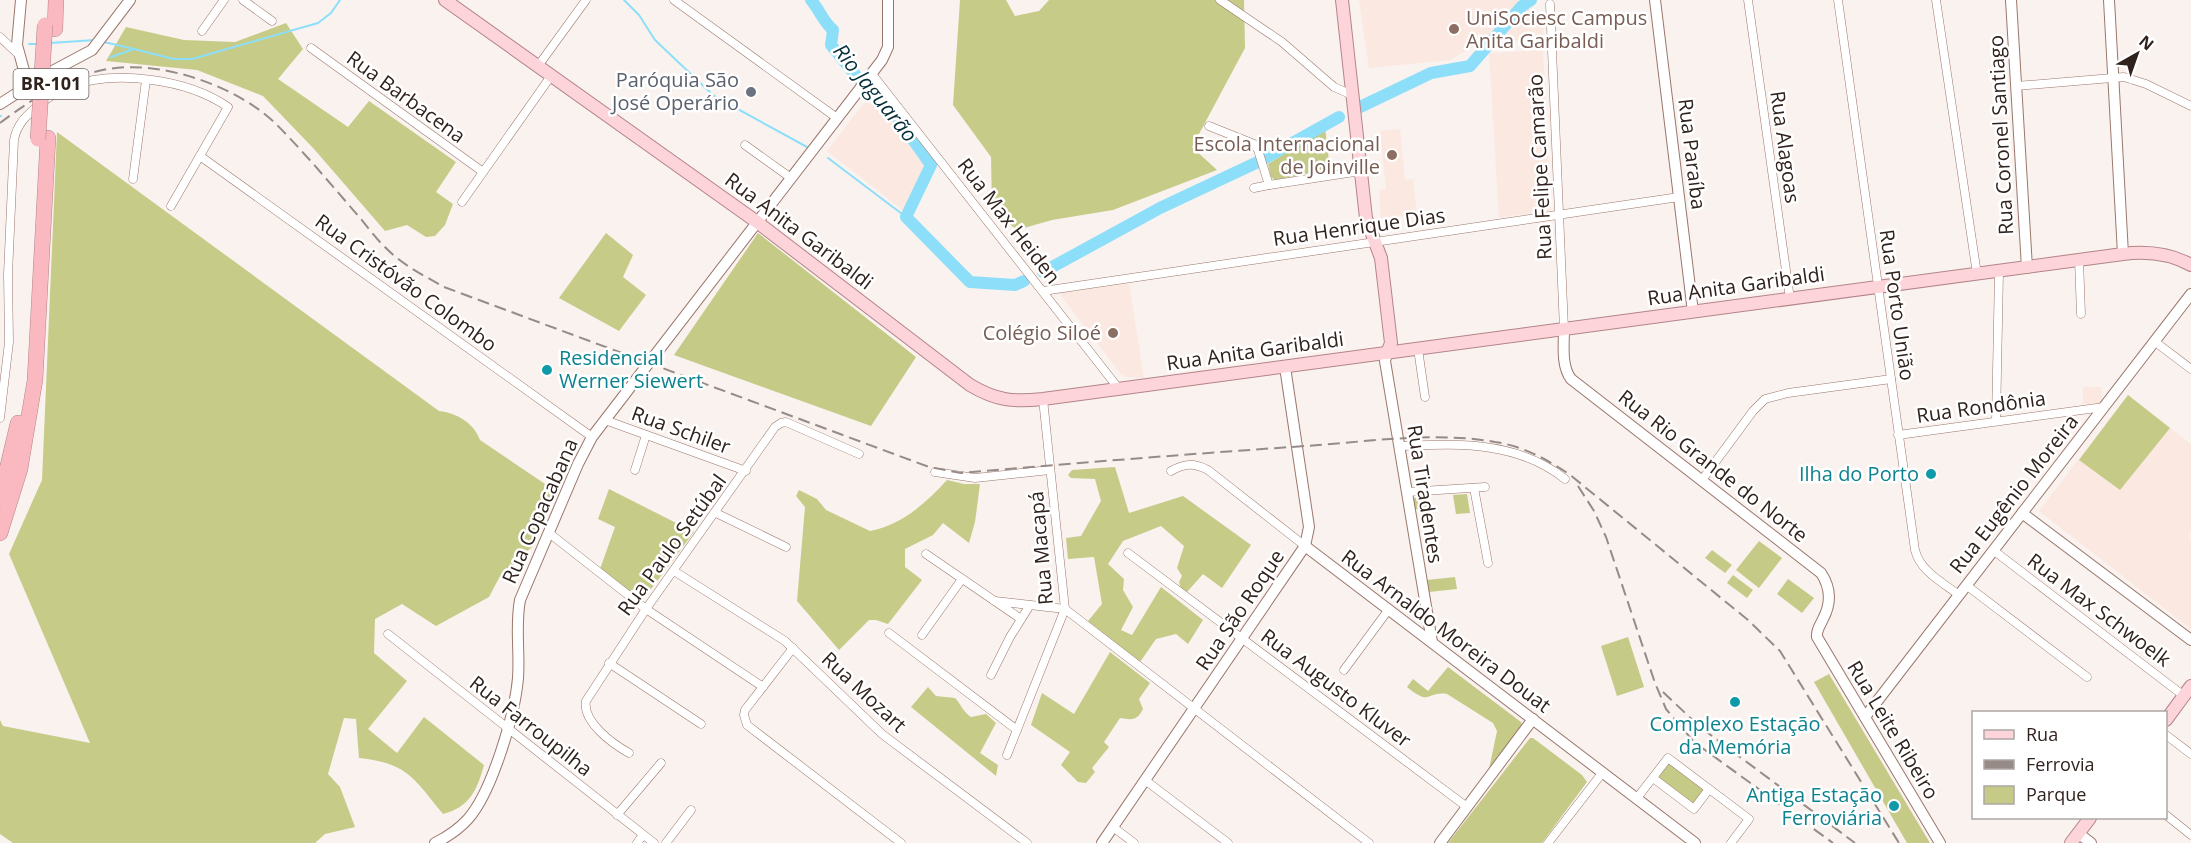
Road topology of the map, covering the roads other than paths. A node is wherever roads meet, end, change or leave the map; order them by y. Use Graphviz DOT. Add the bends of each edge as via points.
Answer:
graph roads {
  1 [pos="21,0"];
  2 [pos="46,0"];
  3 [pos="56,0"];
  4 [pos="130,0"];
  5 [pos="224,0"];
  6 [pos="243,0"];
  7 [pos="445,0"];
  8 [pos="586,0"];
  9 [pos="674,0"];
  10 [pos="888,0"];
  11 [pos="1220,0"];
  12 [pos="1342,0"];
  13 [pos="1655,0"];
  14 [pos="1748,0"];
  15 [pos="1838,0"];
  16 [pos="1936,0"];
  17 [pos="2011,0"];
  18 [pos="2109,0"];
  19 [pos="1550,4"];
  20 [pos="272,21"];
  21 [pos="50,27"];
  22 [pos="202,31"];
  23 [pos="0,37"];
  24 [pos="311,48"];
  25 [pos="18,54"];
  26 [pos="538,66"];
  27 [pos="551,76"];
  28 [pos="870,77"];
  29 [pos="2114,77"];
  30 [pos="146,80"];
  31 [pos="28,85"];
  32 [pos="2016,86"];
  33 [pos="1353,95"];
  34 [pos="0,104"];
  35 [pos="2191,106"];
  36 [pos="837,118"];
  37 [pos="1209,126"];
  38 [pos="43,138"];
  39 [pos="745,145"];
  40 [pos="200,156"];
  41 [pos="1361,171"];
  42 [pos="483,172"];
  43 [pos="791,178"];
  44 [pos="133,179"];
  45 [pos="1269,185"];
  46 [pos="1254,188"];
  47 [pos="1679,197"];
  48 [pos="462,202"];
  49 [pos="171,206"];
  50 [pos="1559,214"];
  51 [pos="757,222"];
  52 [pos="1374,241"];
  53 [pos="2123,254"];
  54 [pos="2079,260"];
  55 [pos="2191,265"];
  56 [pos="2027,268"];
  57 [pos="1999,272"];
  58 [pos="1977,274"];
  59 [pos="1878,287"];
  60 [pos="1043,291"];
  61 [pos="2191,294"];
  62 [pos="1790,299"];
  63 [pos="1693,312"];
  64 [pos="2081,314"];
  65 [pos="1564,329"];
  66 [pos="4,341"];
  67 [pos="2154,341"];
  68 [pos="1418,349"];
  69 [pos="1387,353"];
  70 [pos="1285,367"];
  71 [pos="2191,369"];
  72 [pos="1891,379"];
  73 [pos="1119,389"];
  74 [pos="1425,396"];
  75 [pos="1043,399"];
  76 [pos="2104,407"];
  77 [pos="0,418"];
  78 [pos="605,420"];
  79 [pos="1996,421"];
  80 [pos="646,435"];
  81 [pos="1898,435"];
  82 [pos="592,437"];
  83 [pos="1399,446"];
  84 [pos="859,454"];
  85 [pos="635,470"];
  86 [pos="1050,470"];
  87 [pos="746,471"];
  88 [pos="1171,471"];
  89 [pos="935,472"];
  90 [pos="1565,479"];
  91 [pos="1702,480"];
  92 [pos="1485,487"];
  93 [pos="1474,488"];
  94 [pos="1407,492"];
  95 [pos="0,499"];
  96 [pos="716,513"];
  97 [pos="2022,513"];
  98 [pos="1309,527"];
  99 [pos="0,533"];
  100 [pos="549,533"];
  101 [pos="1305,546"];
  102 [pos="786,548"];
  103 [pos="1993,550"];
  104 [pos="1128,553"];
  105 [pos="926,554"];
  106 [pos="1323,559"];
  107 [pos="1488,563"];
  108 [pos="675,571"];
  109 [pos="962,579"];
  110 [pos="1966,585"];
  111 [pos="1959,595"];
  112 [pos="995,601"];
  113 [pos="1030,605"];
  114 [pos="646,609"];
  115 [pos="1065,609"];
  116 [pos="1389,609"];
  117 [pos="1427,616"];
  118 [pos="1021,619"];
  119 [pos="1411,626"];
  120 [pos="889,633"];
  121 [pos="388,634"];
  122 [pos="1816,634"];
  123 [pos="922,635"];
  124 [pos="1242,639"];
  125 [pos="2191,640"];
  126 [pos="1432,642"];
  127 [pos="793,648"];
  128 [pos="609,663"];
  129 [pos="1344,670"];
  130 [pos="991,675"];
  131 [pos="2088,677"];
  132 [pos="763,687"];
  133 [pos="2187,691"];
  134 [pos="1194,708"];
  135 [pos="1864,717"];
  136 [pos="1533,719"];
  137 [pos="2167,719"];
  138 [pos="700,724"];
  139 [pos="507,729"];
  140 [pos="1017,730"];
  141 [pos="2167,736"];
  142 [pos="629,753"];
  143 [pos="2191,754"];
  144 [pos="1007,755"];
  145 [pos="661,763"];
  146 [pos="1603,772"];
  147 [pos="1653,778"];
  148 [pos="1145,780"];
  149 [pos="1709,789"];
  150 [pos="1637,798"];
  151 [pos="1467,807"];
  152 [pos="691,810"];
  153 [pos="617,815"];
  154 [pos="2167,816"];
  155 [pos="2089,819"];
  156 [pos="1113,827"];
  157 [pos="643,835"];
  158 [pos="2191,835"];
  159 [pos="2072,840"];
  160 [pos="435,843"];
  161 [pos="637,843"];
  162 [pos="654,843"];
  163 [pos="666,843"];
  164 [pos="901,843"];
  165 [pos="1027,843"];
  166 [pos="1102,843"];
  167 [pos="1134,843"];
  168 [pos="1228,843"];
  169 [pos="1370,843"];
  170 [pos="1440,843"];
  171 [pos="1548,843"];
  172 [pos="1695,843"];
  173 [pos="1731,843"];
  174 [pos="1940,843"];
  175 [pos="2091,843"];
  1 -- 25 [label="street"];
  2 -- 21 [label="highway, BR-101"];
  3 -- 21 [label="highway, BR-101"];
  4 -- 31 [label="street" via="92,50"];
  5 -- 22 [label="street"];
  6 -- 20 [label="street"];
  7 -- 26 [label="main road, Rua Anita Garibaldi"];
  8 -- 26 [label="street"];
  9 -- 36 [label="street"];
  10 -- 28 [label="street, Rua Copacabana" via="888,47"];
  11 -- 33 [label="street" via="1282,42 1334,87"];
  12 -- 33 [label="main road"];
  13 -- 47 [label="street, Rua Paraíba"];
  14 -- 62 [label="street, Rua Alagoas"];
  15 -- 59 [label="street, Rua Porto União"];
  16 -- 58 [label="street"];
  17 -- 32 [label="street, Rua Coronel Santiago"];
  18 -- 29 [label="street"];
  19 -- 50 [label="street, Rua Felipe Camarão"];
  21 -- 38 [label="highway, BR-101"];
  23 -- 25 [label="street"];
  24 -- 42 [label="street, Rua Barbacena"];
  25 -- 31 [label="street"];
  26 -- 27 [label="main road, Rua Anita Garibaldi"];
  27 -- 42 [label="street"];
  27 -- 51 [label="main road, Rua Anita Garibaldi"];
  28 -- 36 [label="street, Rua Copacabana"];
  28 -- 60 [label="street, Rua Max Heiden"];
  29 -- 32 [label="street"];
  29 -- 35 [label="street" via="2134,80"];
  29 -- 53 [label="street"];
  30 -- 40 [label="street" via="188,87 228,107"];
  30 -- 44 [label="street"];
  30 -- 66 [label="street" via="99,80 69,86 50,96 18,126 14,140"];
  31 -- 34 [label="street"];
  32 -- 56 [label="street, Rua Coronel Santiago"];
  33 -- 41 [label="main road"];
  36 -- 43 [label="street, Rua Copacabana"];
  37 -- 45 [label="street" via="1248,140 1258,150"];
  38 -- 95 [label="highway, BR-101" via="26,369 17,431"];
  38 -- 99 [label="highway, BR-101" via="35,380 20,469"];
  39 -- 43 [label="street"];
  40 -- 49 [label="street"];
  40 -- 82 [label="street, Rua Cristóvão Colombo"];
  41 -- 45 [label="street"];
  41 -- 52 [label="main road" via="1366,218"];
  42 -- 48 [label="street"];
  43 -- 51 [label="street, Rua Copacabana"];
  45 -- 46 [label="street"];
  47 -- 50 [label="street, Rua Henrique Dias"];
  47 -- 63 [label="street, Rua Paraíba"];
  50 -- 52 [label="street, Rua Henrique Dias"];
  50 -- 65 [label="street, Rua Felipe Camarão"];
  51 -- 75 [label="main road, Rua Anita Garibaldi" via="976,389 1008,401"];
  51 -- 78 [label="street, Rua Copacabana"];
  52 -- 60 [label="street, Rua Henrique Dias"];
  52 -- 69 [label="main road" via="1381,258 1391,343"];
  53 -- 54 [label="main road, Rua Anita Garibaldi"];
  53 -- 55 [label="main road, Rua Anita Garibaldi" via="2162,254"];
  54 -- 56 [label="main road, Rua Anita Garibaldi"];
  54 -- 64 [label="street"];
  56 -- 57 [label="main road, Rua Anita Garibaldi"];
  57 -- 58 [label="main road, Rua Anita Garibaldi"];
  57 -- 79 [label="street"];
  58 -- 59 [label="main road, Rua Anita Garibaldi"];
  59 -- 62 [label="main road, Rua Anita Garibaldi"];
  59 -- 72 [label="street, Rua Porto União"];
  60 -- 73 [label="street, Rua Max Heiden"];
  61 -- 67 [label="street, Rua Eugênio Moreira"];
  62 -- 63 [label="main road, Rua Anita Garibaldi"];
  63 -- 65 [label="main road, Rua Anita Garibaldi"];
  65 -- 68 [label="main road, Rua Anita Garibaldi"];
  65 -- 91 [label="street, Rua Rio Grande do Norte" via="1565,363 1571,379"];
  66 -- 77 [label="street"];
  67 -- 71 [label="street"];
  67 -- 76 [label="street, Rua Eugênio Moreira"];
  68 -- 69 [label="main road, Rua Anita Garibaldi"];
  68 -- 74 [label="street"];
  69 -- 70 [label="main road, Rua Anita Garibaldi"];
  69 -- 83 [label="street, Rua Tiradentes" via="1385,361"];
  70 -- 73 [label="main road, Rua Anita Garibaldi"];
  70 -- 98 [label="street, Rua São Roque"];
  72 -- 81 [label="street, Rua Porto União"];
  72 -- 91 [label="street" via="1765,399"];
  73 -- 75 [label="main road, Rua Anita Garibaldi"];
  75 -- 86 [label="street, Rua Macapá"];
  76 -- 79 [label="street, Rua Rondônia"];
  76 -- 97 [label="street, Rua Eugênio Moreira"];
  78 -- 80 [label="street, Rua Schiler"];
  78 -- 82 [label="street, Rua Copacabana"];
  79 -- 81 [label="street, Rua Rondônia"];
  80 -- 85 [label="street"];
  80 -- 87 [label="street, Rua Schiler"];
  81 -- 111 [label="street, Rua Porto União" via="1916,557 1925,569"];
  82 -- 100 [label="street, Rua Copacabana"];
  83 -- 90 [label="street" via="1490,447 1541,463"];
  83 -- 94 [label="street, Rua Tiradentes"];
  84 -- 87 [label="street, Rua Paulo Setúbal" via="786,422 776,427"];
  86 -- 89 [label="street" via="975,478"];
  86 -- 115 [label="street, Rua Macapá"];
  87 -- 96 [label="street, Rua Paulo Setúbal"];
  88 -- 101 [label="street, Rua Arnaldo Moreira Douat" via="1189,464 1208,470"];
  91 -- 122 [label="street, Rua Rio Grande do Norte" via="1821,573 1828,586 1828,603"];
  92 -- 93 [label="street"];
  93 -- 94 [label="street"];
  93 -- 107 [label="street"];
  94 -- 117 [label="street, Rua Tiradentes"];
  96 -- 102 [label="street"];
  96 -- 108 [label="street, Rua Paulo Setúbal"];
  97 -- 103 [label="street, Rua Eugênio Moreira"];
  97 -- 125 [label="street"];
  98 -- 101 [label="street, Rua São Roque"];
  98 -- 106 [label="street"];
  100 -- 114 [label="street"];
  100 -- 139 [label="street, Rua Copacabana" via="520,600 518,680"];
  101 -- 106 [label="street, Rua Arnaldo Moreira Douat"];
  101 -- 124 [label="street, Rua São Roque"];
  103 -- 110 [label="street, Rua Eugênio Moreira"];
  103 -- 133 [label="street, Rua Max Schwoelk"];
  104 -- 124 [label="street, Rua Augusto Kluver"];
  105 -- 109 [label="street"];
  106 -- 116 [label="street, Rua Arnaldo Moreira Douat"];
  108 -- 114 [label="street, Rua Paulo Setúbal"];
  108 -- 127 [label="street, Rua Mozart"];
  109 -- 112 [label="street"];
  109 -- 123 [label="street"];
  110 -- 111 [label="street, Rua Eugênio Moreira"];
  110 -- 131 [label="street"];
  111 -- 135 [label="street, Rua Eugênio Moreira"];
  112 -- 113 [label="street"];
  112 -- 118 [label="street"];
  113 -- 115 [label="street"];
  113 -- 118 [label="street"];
  114 -- 128 [label="street, Rua Paulo Setúbal"];
  114 -- 132 [label="street"];
  115 -- 134 [label="street"];
  115 -- 140 [label="street, Rua Macapá"];
  116 -- 119 [label="street, Rua Arnaldo Moreira Douat"];
  116 -- 129 [label="street"];
  117 -- 119 [label="street" via="1420,625"];
  117 -- 126 [label="street, Rua Tiradentes"];
  118 -- 130 [label="street"];
  119 -- 126 [label="street, Rua Arnaldo Moreira Douat"];
  120 -- 140 [label="street"];
  121 -- 139 [label="street, Rua Farroupilha"];
  122 -- 135 [label="street, Rua Leite Ribeiro"];
  124 -- 134 [label="street, Rua São Roque"];
  124 -- 151 [label="street, Rua Augusto Kluver"];
  126 -- 136 [label="street, Rua Arnaldo Moreira Douat"];
  127 -- 132 [label="street"];
  127 -- 165 [label="street, Rua Mozart" via="882,734"];
  128 -- 138 [label="street"];
  128 -- 142 [label="street, Rua Paulo Setúbal" via="586,701 586,713"];
  132 -- 164 [label="street" via="745,710 745,722 752,731"];
  133 -- 137 [label="main road"];
  134 -- 148 [label="street, Rua São Roque"];
  134 -- 169 [label="street"];
  135 -- 174 [label="street, Rua Leite Ribeiro"];
  136 -- 146 [label="street, Rua Arnaldo Moreira Douat"];
  136 -- 151 [label="street"];
  139 -- 153 [label="street, Rua Farroupilha"];
  139 -- 160 [label="street, Rua Copacabana" via="480,802 459,828"];
  140 -- 144 [label="street, Rua Macapá"];
  141 -- 143 [label="street"];
  145 -- 153 [label="street"];
  146 -- 150 [label="street, Rua Arnaldo Moreira Douat"];
  146 -- 171 [label="street"];
  147 -- 149 [label="street" via="1668,758"];
  147 -- 149 [label="street" via="1694,810"];
  147 -- 150 [label="street"];
  148 -- 156 [label="street, Rua São Roque"];
  148 -- 168 [label="street"];
  149 -- 173 [label="street" via="1749,819"];
  150 -- 172 [label="street, Rua Arnaldo Moreira Douat"];
  151 -- 170 [label="street"];
  152 -- 163 [label="street"];
  153 -- 157 [label="street, Rua Farroupilha"];
  154 -- 158 [label="street"];
  155 -- 159 [label="main road"];
  156 -- 166 [label="street, Rua São Roque"];
  156 -- 167 [label="street"];
  157 -- 161 [label="street"];
  157 -- 162 [label="street, Rua Farroupilha"];
  159 -- 175 [label="street"];
}
